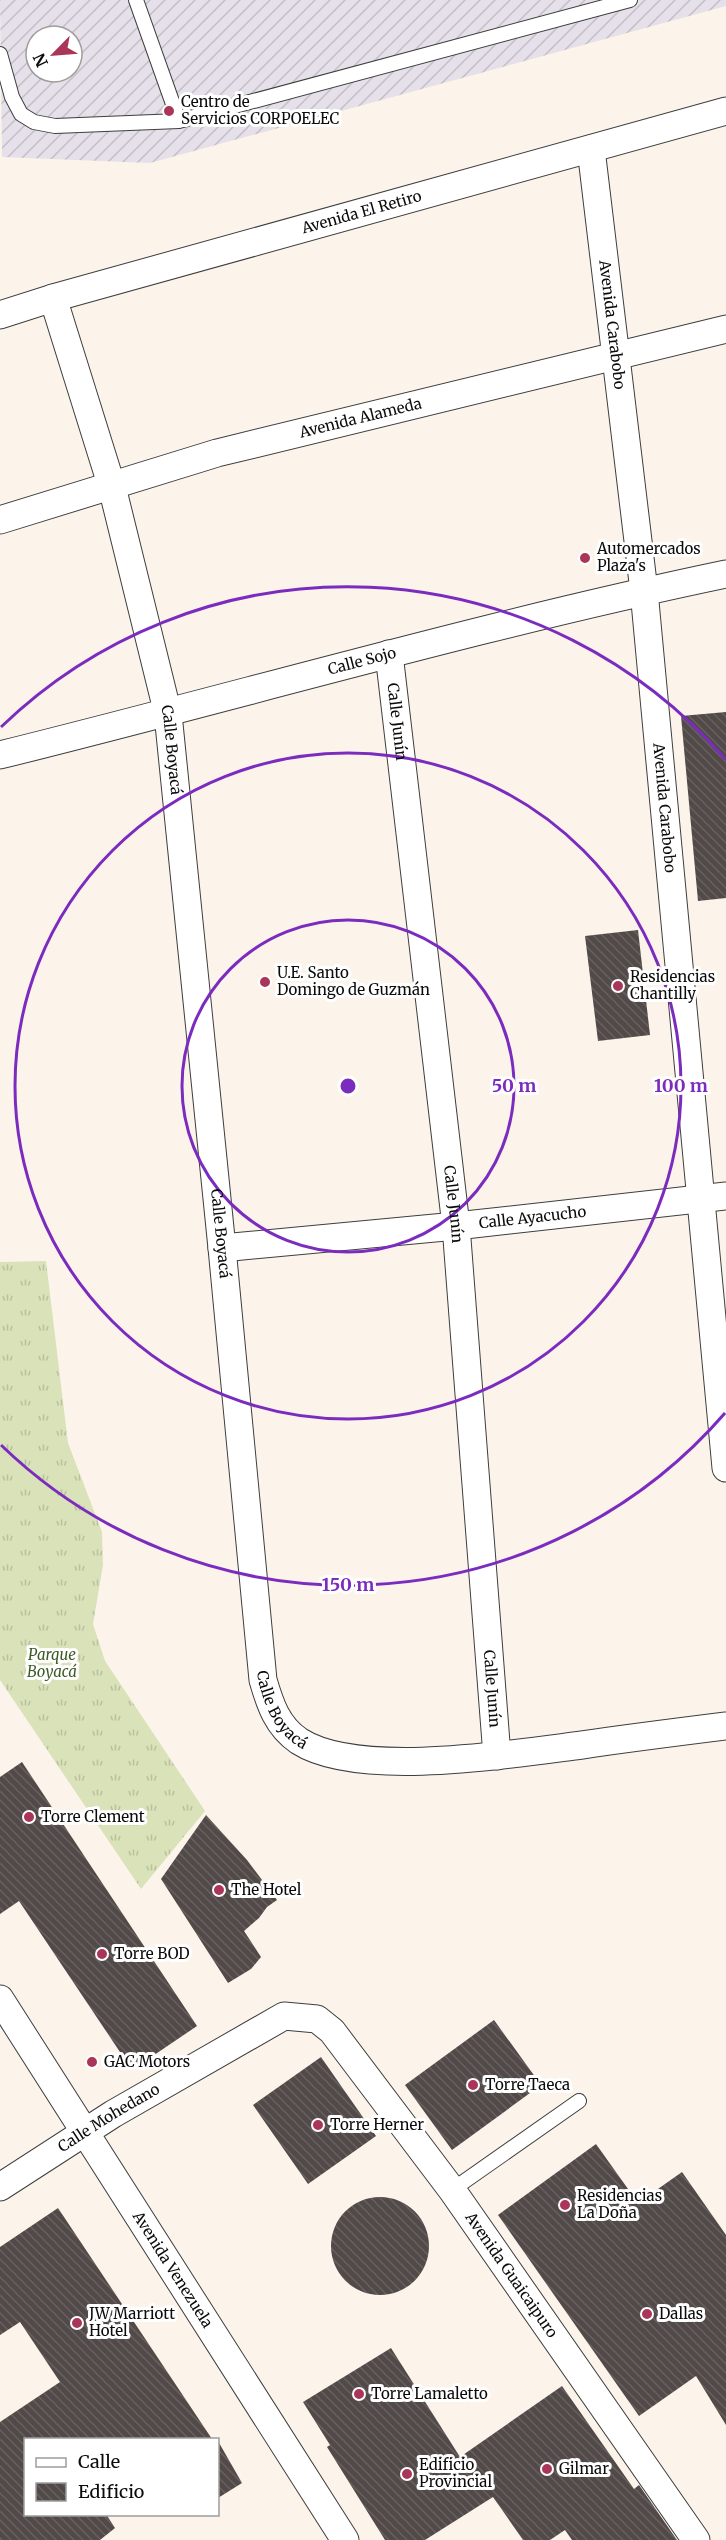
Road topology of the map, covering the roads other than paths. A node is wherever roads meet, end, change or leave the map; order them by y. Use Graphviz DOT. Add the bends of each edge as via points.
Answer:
graph roads {
  1 [pos="136,0"];
  2 [pos="630,0"];
  3 [pos="579,6"];
  4 [pos="0,54"];
  5 [pos="726,111"];
  6 [pos="179,121"];
  7 [pos="591,149"];
  8 [pos="53,298"];
  9 [pos="0,315"];
  10 [pos="726,329"];
  11 [pos="617,354"];
  12 [pos="112,487"];
  13 [pos="0,520"];
  14 [pos="726,573"];
  15 [pos="644,591"];
  16 [pos="389,654"];
  17 [pos="168,714"];
  18 [pos="0,755"];
  19 [pos="726,1196"];
  20 [pos="699,1199"];
  21 [pos="456,1226"];
  22 [pos="222,1248"];
  23 [pos="726,1468"];
  24 [pos="726,1726"];
  25 [pos="497,1755"];
  26 [pos="0,1999"];
  27 [pos="317,2019"];
  28 [pos="579,2101"];
  29 [pos="85,2132"];
  30 [pos="0,2187"];
  31 [pos="452,2190"];
  32 [pos="345,2540"];
  33 [pos="696,2540"];
  1 -- 6 [label="lane"];
  2 -- 3 [label="lane"];
  3 -- 6 [label="lane"];
  4 -- 6 [label="lane" via="12,97 21,114 34,122 55,126"];
  5 -- 7 [label="street, Avenida El Retiro"];
  7 -- 8 [label="street, Avenida El Retiro"];
  7 -- 11 [label="street, Avenida Carabobo"];
  8 -- 9 [label="street, Avenida El Retiro"];
  8 -- 12 [label="street, Calle Boyacá"];
  10 -- 11 [label="street, Avenida Alameda"];
  11 -- 12 [label="street, Avenida Alameda" via="217,453"];
  11 -- 15 [label="street, Avenida Carabobo"];
  12 -- 13 [label="street, Avenida Alameda"];
  12 -- 17 [label="street, Calle Boyacá"];
  14 -- 15 [label="street, Calle Sojo"];
  15 -- 16 [label="street, Calle Sojo"];
  15 -- 20 [label="street, Avenida Carabobo"];
  16 -- 17 [label="street, Calle Sojo"];
  16 -- 21 [label="street, Calle Junín"];
  17 -- 18 [label="street, Calle Sojo"];
  17 -- 22 [label="street, Calle Boyacá"];
  19 -- 20 [label="street, Calle Ayacucho"];
  20 -- 21 [label="street, Calle Ayacucho"];
  20 -- 23 [label="street, Avenida Carabobo"];
  21 -- 22 [label="street, Calle Ayacucho"];
  21 -- 25 [label="street, Calle Junín"];
  22 -- 25 [label="street, Calle Boyacá" via="263,1680 272,1712 298,1740 330,1755 394,1762"];
  24 -- 25 [label="street, Calle Boyacá"];
  26 -- 29 [label="street, Avenida Venezuela"];
  27 -- 29 [label="street, Calle Mohedano" via="284,2016"];
  27 -- 31 [label="street, Avenida Guaicaipuro" via="332,2031"];
  28 -- 31 [label="lane"];
  29 -- 30 [label="street, Calle Mohedano"];
  29 -- 32 [label="street, Avenida Venezuela"];
  31 -- 33 [label="street, Avenida Guaicaipuro"];
}
